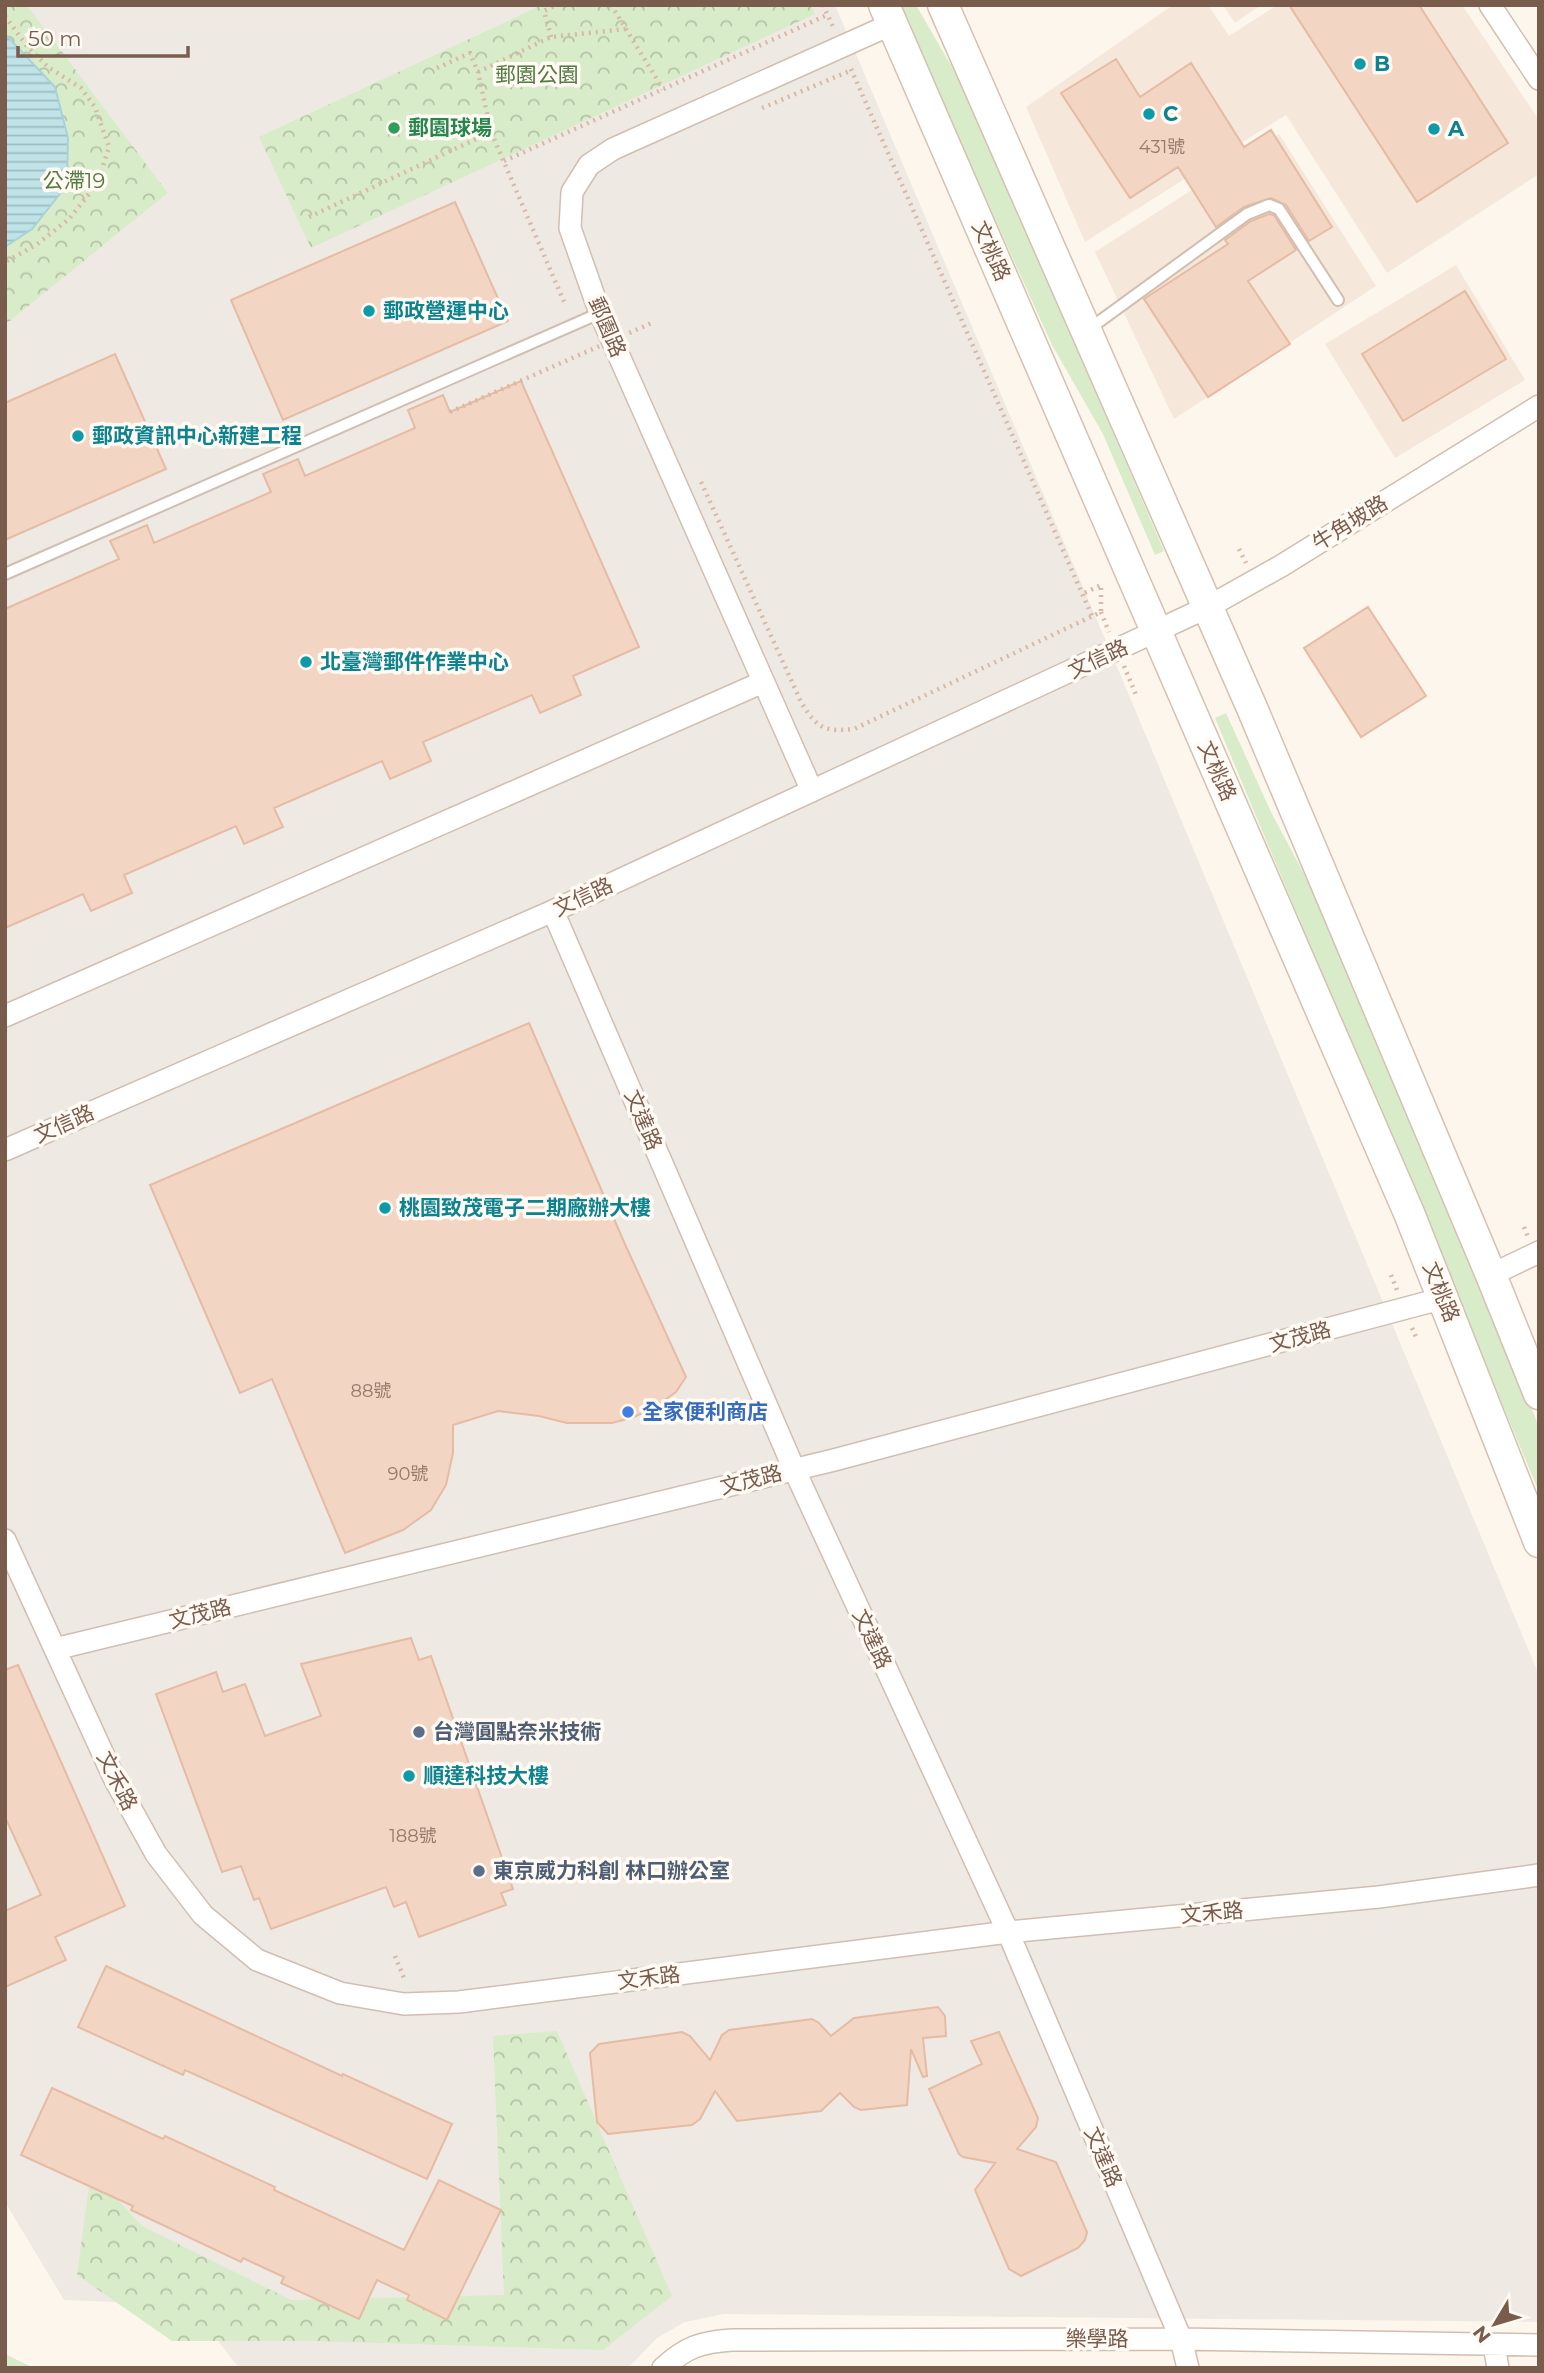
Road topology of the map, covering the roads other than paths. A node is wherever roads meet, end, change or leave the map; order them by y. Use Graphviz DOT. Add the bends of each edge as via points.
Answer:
graph roads {
  1 [pos="943,5"];
  2 [pos="1490,5"];
  3 [pos="888,14"];
  4 [pos="1539,79"];
  5 [pos="1338,300"];
  6 [pos="600,313"];
  7 [pos="1087,331"];
  8 [pos="1539,406"];
  9 [pos="5,574"];
  10 [pos="1208,607"];
  11 [pos="1157,632"];
  12 [pos="763,682"];
  13 [pos="812,791"];
  14 [pos="553,911"];
  15 [pos="5,1016"];
  16 [pos="5,1150"];
  17 [pos="1539,1252"];
  18 [pos="1492,1275"];
  19 [pos="1444,1298"];
  20 [pos="1539,1394"];
  21 [pos="794,1469"];
  22 [pos="5,1540"];
  23 [pos="1539,1542"];
  24 [pos="55,1649"];
  25 [pos="1539,1875"];
  26 [pos="1008,1932"];
  27 [pos="1181,2339"];
  28 [pos="1494,2345"];
  29 [pos="1539,2346"];
  30 [pos="663,2368"];
  31 [pos="1188,2368"];
  32 [pos="1498,2368"];
  1 -- 7 [label="street"];
  2 -- 4 [label="street"];
  3 -- 6 [label="street, 郵園路" via="589,165 572,192 570,228"];
  3 -- 11 [label="street, 文桃路"];
  5 -- 7 [label="lane" via="1279,209 1269,205 1247,214"];
  6 -- 9 [label="lane"];
  6 -- 12 [label="street, 郵園路"];
  7 -- 10 [label="street"];
  8 -- 10 [label="street, 牛角坡路"];
  10 -- 11 [label="street, 牛角坡路"];
  10 -- 18 [label="street"];
  11 -- 13 [label="street, 文信路"];
  11 -- 19 [label="street, 文桃路"];
  12 -- 13 [label="street, 郵園路"];
  12 -- 15 [label="street"];
  13 -- 14 [label="street, 文信路"];
  14 -- 16 [label="street, 文信路"];
  14 -- 21 [label="street, 文達路"];
  17 -- 18 [label="street"];
  18 -- 20 [label="street"];
  19 -- 21 [label="street, 文茂路"];
  19 -- 23 [label="street, 文桃路"];
  21 -- 24 [label="street, 文茂路"];
  21 -- 26 [label="street, 文達路"];
  22 -- 24 [label="street, 文禾路"];
  24 -- 26 [label="street, 文禾路" via="114,1780 156,1854 203,1914 257,1960 340,1993 404,2004 459,2002"];
  25 -- 26 [label="street, 文禾路" via="1379,1897"];
  26 -- 27 [label="street, 文達路"];
  27 -- 28 [label="street, 樂學路"];
  27 -- 30 [label="street, 樂學路" via="732,2340 706,2342 680,2353"];
  27 -- 31 [label="street, 文達路"];
  28 -- 29 [label="street, 樂學路"];
  28 -- 32 [label="street"];
}
